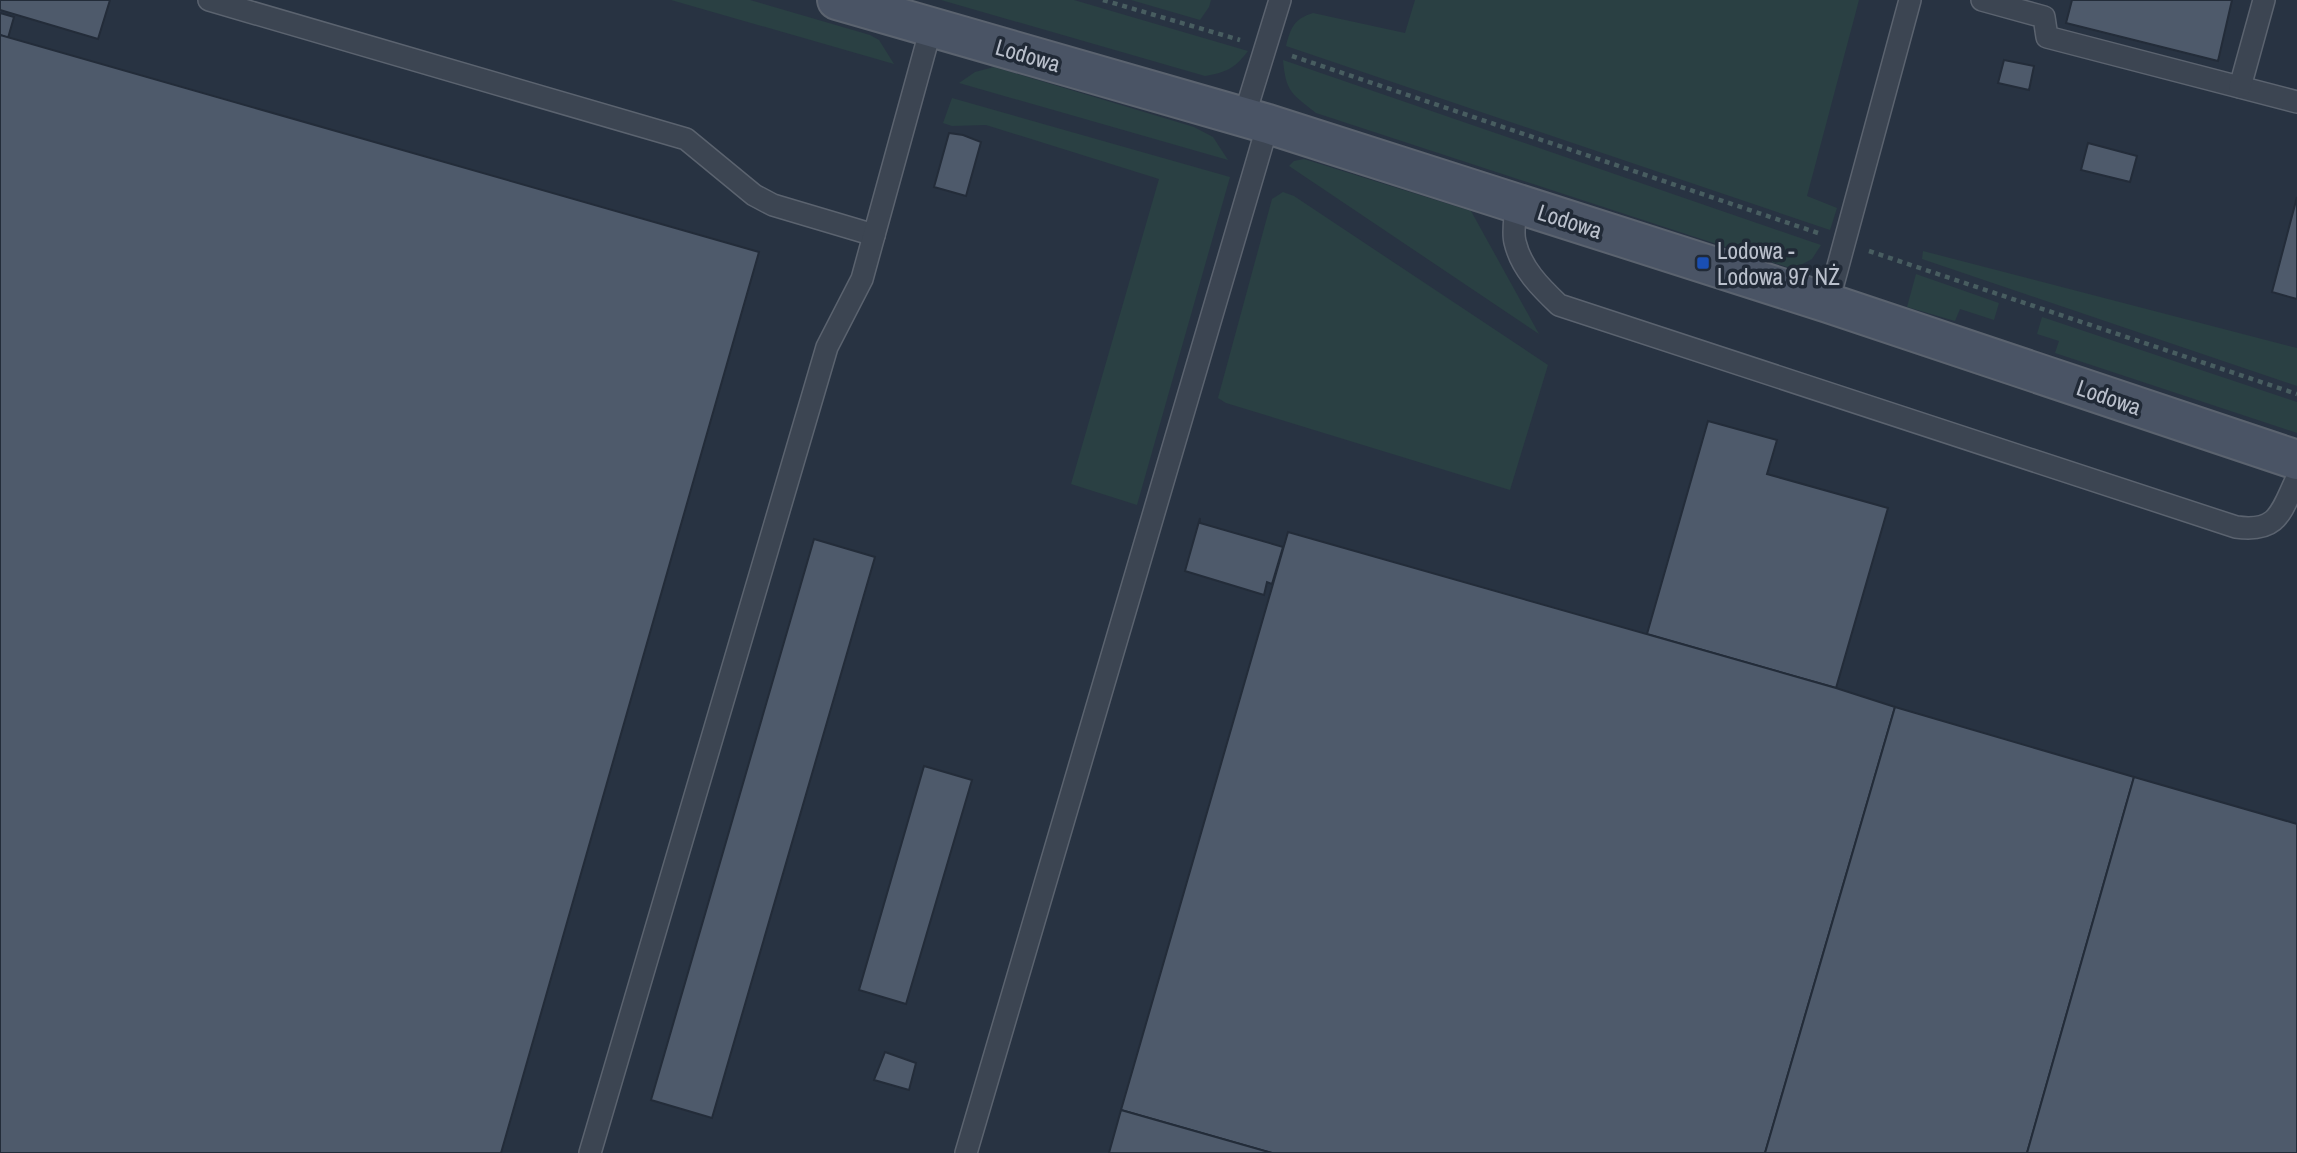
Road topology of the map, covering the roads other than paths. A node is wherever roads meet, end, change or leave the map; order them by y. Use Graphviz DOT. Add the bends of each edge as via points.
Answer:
graph roads {
  1 [pos="209,0"];
  2 [pos="837,0"];
  3 [pos="1280,0"];
  4 [pos="1910,0"];
  5 [pos="1982,0"];
  6 [pos="2264,0"];
  7 [pos="2046,9"];
  8 [pos="931,27"];
  9 [pos="2240,87"];
  10 [pos="2297,102"];
  11 [pos="1256,120"];
  12 [pos="1516,203"];
  13 [pos="874,235"];
  14 [pos="1828,303"];
  15 [pos="2297,460"];
  16 [pos="2297,478"];
  17 [pos="590,1153"];
  18 [pos="966,1153"];
  1 -- 13 [label="lane" via="686,139 754,195 773,205"];
  2 -- 8 [label="street, Lodowa"];
  3 -- 11 [label="lane"];
  4 -- 14 [label="lane"];
  5 -- 7 [label="lane"];
  6 -- 9 [label="lane"];
  7 -- 9 [label="lane" via="2047,37"];
  8 -- 11 [label="street, Lodowa"];
  8 -- 13 [label="lane"];
  9 -- 10 [label="lane"];
  11 -- 12 [label="street, Lodowa"];
  11 -- 18 [label="lane"];
  12 -- 14 [label="street, Lodowa"];
  12 -- 16 [label="lane" via="1514,240 1523,262 1559,305 2236,527 2256,530 2276,520"];
  13 -- 17 [label="lane" via="862,279 827,347"];
  14 -- 15 [label="street, Lodowa"];
}
